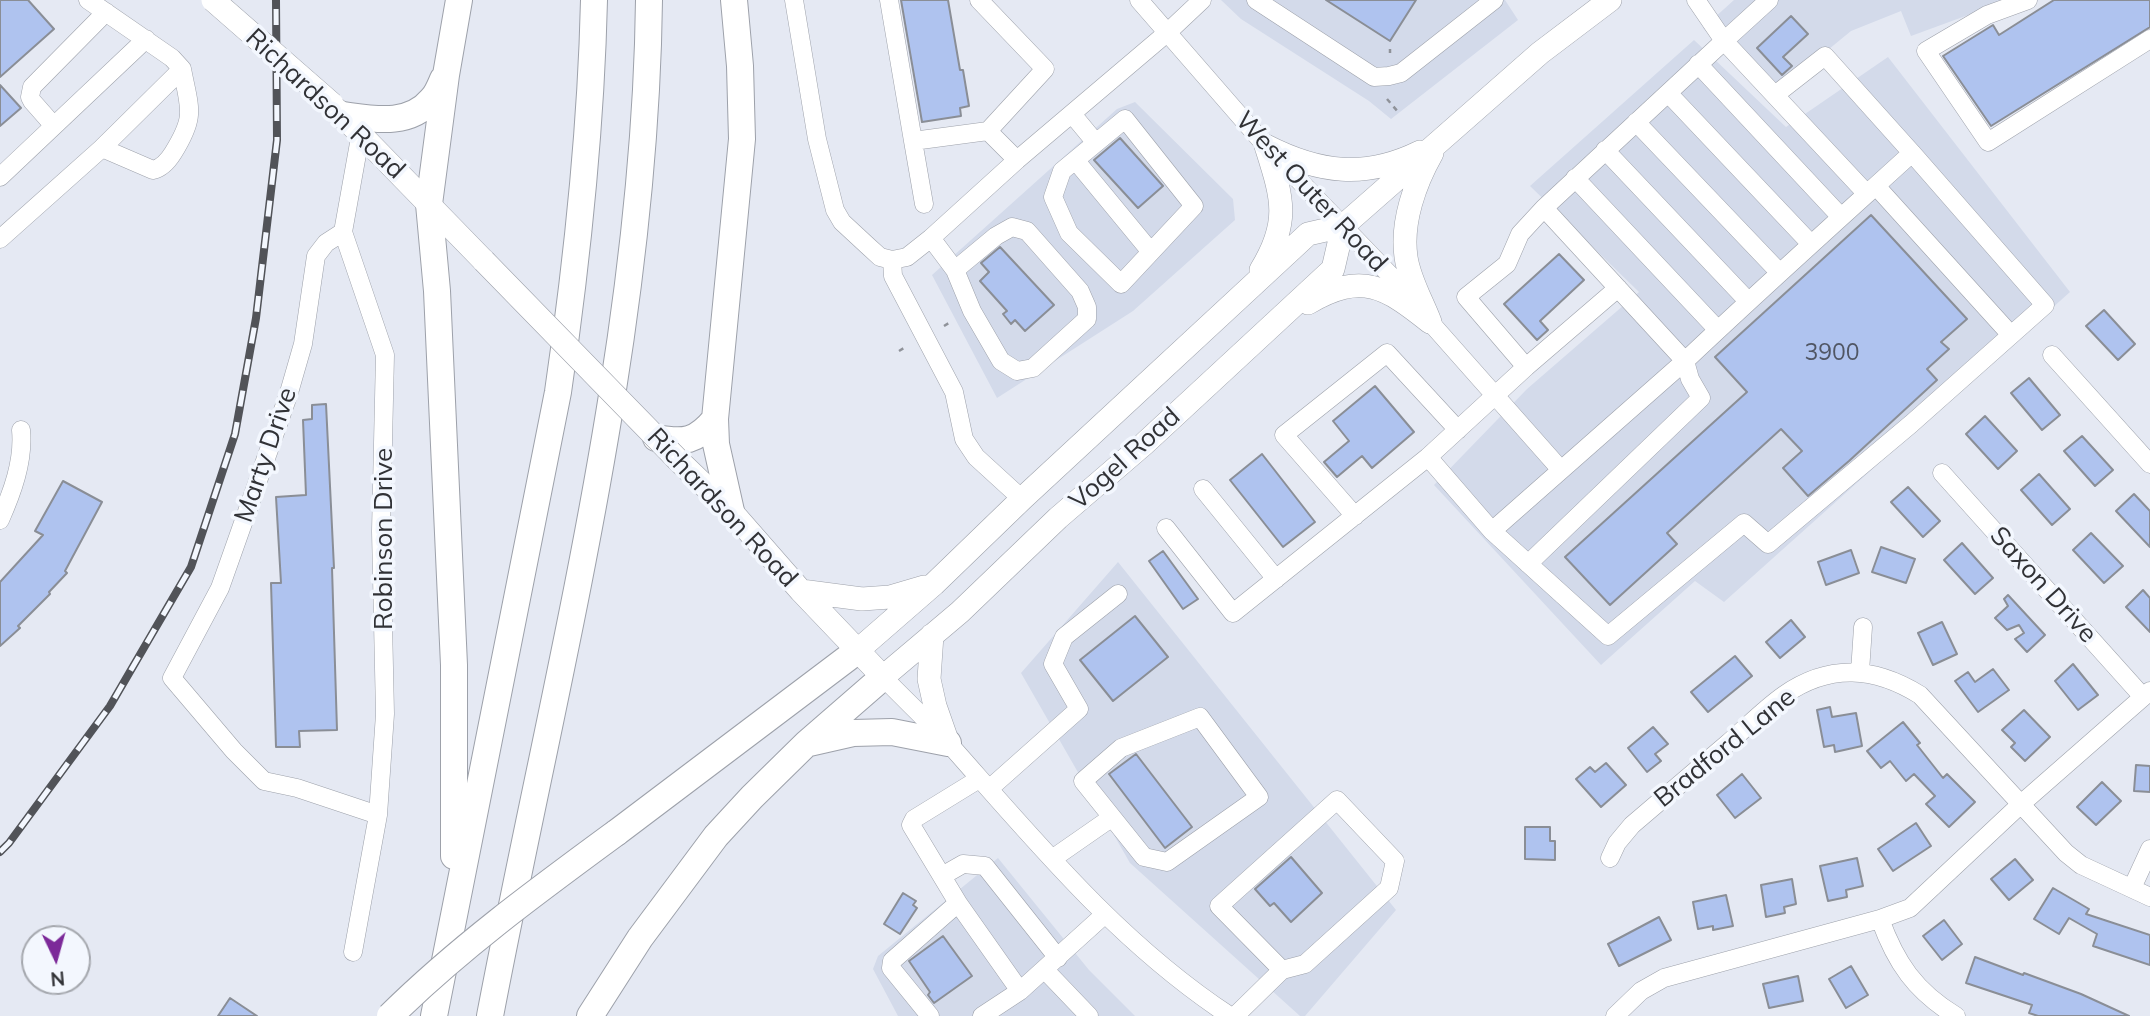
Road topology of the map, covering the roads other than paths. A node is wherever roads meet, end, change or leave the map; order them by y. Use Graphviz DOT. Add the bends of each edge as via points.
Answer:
graph roads {
  1 [pos="88,0"];
  2 [pos="212,0"];
  3 [pos="459,0"];
  4 [pos="594,0"];
  5 [pos="649,0"];
  6 [pos="734,0"];
  7 [pos="794,0"];
  8 [pos="889,0"];
  9 [pos="979,0"];
  10 [pos="1139,0"];
  11 [pos="1202,0"];
  12 [pos="1610,0"];
  13 [pos="1696,0"];
  14 [pos="1769,0"];
  15 [pos="2028,0"];
  16 [pos="1261,1"];
  17 [pos="1489,1"];
  18 [pos="106,12"];
  19 [pos="1168,32"];
  20 [pos="2150,39"];
  21 [pos="146,40"];
  22 [pos="1724,41"];
  23 [pos="1699,64"];
  24 [pos="182,69"];
  25 [pos="446,75"];
  26 [pos="1668,93"];
  27 [pos="1774,95"];
  28 [pos="1072,114"];
  29 [pos="345,117"];
  30 [pos="1636,122"];
  31 [pos="54,126"];
  32 [pos="988,131"];
  33 [pos="914,141"];
  34 [pos="1096,143"];
  35 [pos="1438,143"];
  36 [pos="1266,146"];
  37 [pos="102,148"];
  38 [pos="1605,150"];
  39 [pos="1912,153"];
  40 [pos="1017,160"];
  41 [pos="1076,161"];
  42 [pos="0,177"];
  43 [pos="1575,178"];
  44 [pos="1871,190"];
  45 [pos="429,204"];
  46 [pos="924,204"];
  47 [pos="1544,208"];
  48 [pos="1841,217"];
  49 [pos="1343,226"];
  50 [pos="343,232"];
  51 [pos="931,238"];
  52 [pos="0,239"];
  53 [pos="1811,244"];
  54 [pos="1151,252"];
  55 [pos="892,260"];
  56 [pos="955,270"];
  57 [pos="1780,273"];
  58 [pos="1618,288"];
  59 [pos="1246,293"];
  60 [pos="1748,302"];
  61 [pos="1430,323"];
  62 [pos="1272,325"];
  63 [pos="1718,330"];
  64 [pos="2011,335"];
  65 [pos="2052,355"];
  66 [pos="1685,361"];
  67 [pos="1526,368"];
  68 [pos="1490,389"];
  69 [pos="715,419"];
  70 [pos="21,430"];
  71 [pos="1458,430"];
  72 [pos="656,438"];
  73 [pos="681,451"];
  74 [pos="1428,457"];
  75 [pos="2150,464"];
  76 [pos="1561,470"];
  77 [pos="1942,473"];
  78 [pos="1203,489"];
  79 [pos="1022,499"];
  80 [pos="731,511"];
  81 [pos="1354,516"];
  82 [pos="0,520"];
  83 [pos="1166,528"];
  84 [pos="1492,531"];
  85 [pos="1528,564"];
  86 [pos="1276,579"];
  87 [pos="934,584"];
  88 [pos="801,591"];
  89 [pos="1118,594"];
  90 [pos="1863,627"];
  91 [pos="932,635"];
  92 [pos="857,651"];
  93 [pos="1860,672"];
  94 [pos="883,677"];
  95 [pos="2147,694"];
  96 [pos="807,743"];
  97 [pos="948,743"];
  98 [pos="984,784"];
  99 [pos="2021,804"];
  100 [pos="378,815"];
  101 [pos="1111,818"];
  102 [pos="2150,849"];
  103 [pos="1610,858"];
  104 [pos="1052,859"];
  105 [pos="942,876"];
  106 [pos="2132,888"];
  107 [pos="2150,897"];
  108 [pos="958,903"];
  109 [pos="1104,915"];
  110 [pos="454,917"];
  111 [pos="1880,919"];
  112 [pos="352,952"];
  113 [pos="1052,964"];
  114 [pos="1282,970"];
  115 [pos="1020,991"];
  116 [pos="390,1016"];
  117 [pos="434,1016"];
  118 [pos="490,1016"];
  119 [pos="590,1016"];
  120 [pos="930,1016"];
  121 [pos="982,1016"];
  122 [pos="1089,1016"];
  123 [pos="1230,1016"];
  124 [pos="1235,1016"];
  125 [pos="1615,1016"];
  126 [pos="1956,1016"];
  1 -- 18 [label="street"];
  2 -- 29 [label="main road, Richardson Road, bridge"];
  3 -- 25 [label="highway"];
  4 -- 110 [label="highway" via="589,126 560,379"];
  5 -- 118 [label="highway" via="639,194 619,354"];
  6 -- 69 [label="highway" via="742,139"];
  7 -- 55 [label="street" via="817,139 835,210 880,257"];
  8 -- 33 [label="street"];
  9 -- 32 [label="street" via="1045,69"];
  10 -- 19 [label="street, West Outer Road"];
  11 -- 19 [label="street"];
  12 -- 35 [label="main road, Vogel Road" via="1540,53"];
  13 -- 22 [label="street"];
  14 -- 22 [label="street"];
  15 -- 20 [label="street" via="1987,15 1926,51 1988,142"];
  16 -- 17 [label="street" via="1374,77 1402,73"];
  18 -- 21 [label="street"];
  18 -- 31 [label="street" via="32,87 32,101"];
  19 -- 28 [label="street"];
  19 -- 36 [label="street, West Outer Road"];
  21 -- 24 [label="street"];
  21 -- 31 [label="street"];
  22 -- 23 [label="street"];
  22 -- 27 [label="street"];
  23 -- 26 [label="street"];
  23 -- 48 [label="street"];
  24 -- 37 [label="street"];
  24 -- 37 [label="street" via="190,120 159,169"];
  25 -- 29 [label="highway" via="433,99 405,117"];
  25 -- 45 [label="highway"];
  26 -- 30 [label="street"];
  26 -- 53 [label="street"];
  27 -- 39 [label="street" via="1825,56"];
  27 -- 44 [label="street"];
  28 -- 34 [label="street"];
  28 -- 40 [label="street"];
  29 -- 45 [label="main road, Richardson Road"];
  29 -- 50 [label="street, Robinson Drive"];
  30 -- 38 [label="street"];
  30 -- 57 [label="street"];
  31 -- 42 [label="street"];
  32 -- 33 [label="street"];
  32 -- 40 [label="street"];
  33 -- 46 [label="street"];
  34 -- 41 [label="street"];
  34 -- 54 [label="street" via="1125,119 1194,206"];
  35 -- 36 [label="main road" via="1392,162 1347,171 1306,164"];
  35 -- 49 [label="main road, Vogel Road"];
  35 -- 61 [label="main road" via="1416,189 1404,238 1406,259"];
  36 -- 49 [label="street, West Outer Road"];
  36 -- 59 [label="main road" via="1282,216 1273,251"];
  37 -- 52 [label="street"];
  38 -- 43 [label="street"];
  38 -- 60 [label="street"];
  39 -- 44 [label="street"];
  39 -- 64 [label="street" via="2045,305"];
  40 -- 51 [label="street"];
  41 -- 54 [label="street"];
  41 -- 54 [label="street" via="1062,171 1053,197 1069,233 1121,284"];
  43 -- 47 [label="street"];
  43 -- 63 [label="street"];
  44 -- 48 [label="street"];
  44 -- 64 [label="street"];
  45 -- 72 [label="main road, Richardson Road, bridge"];
  45 -- 110 [label="highway" via="454,664"];
  47 -- 58 [label="street"];
  47 -- 67 [label="street" via="1520,234 1507,264 1466,297"];
  48 -- 53 [label="street"];
  49 -- 59 [label="main road, Vogel Road" via="1308,234"];
  49 -- 61 [label="street, West Outer Road" via="1416,302"];
  49 -- 62 [label="main road, Vogel Road" via="1333,269"];
  50 -- 100 [label="street, Robinson Drive" via="385,355 381,531 385,714"];
  50 -- 100 [label="street, Marty Drive" via="316,256 303,344 288,396 220,588 172,678 264,781"];
  51 -- 55 [label="street" via="906,257"];
  51 -- 56 [label="street"];
  53 -- 57 [label="street"];
  55 -- 79 [label="street" via="892,276 954,391 964,439 976,457"];
  56 -- 56 [label="street" via="1001,361 1017,371 1033,368 1087,319 1080,291 1027,231 1012,227"];
  57 -- 60 [label="street"];
  58 -- 66 [label="street"];
  58 -- 67 [label="street"];
  59 -- 79 [label="main road, Vogel Road"];
  60 -- 63 [label="street"];
  61 -- 62 [label="main road" via="1394,296 1363,285 1327,292"];
  61 -- 68 [label="street, West Outer Road"];
  62 -- 91 [label="main road, Vogel Road"];
  63 -- 66 [label="street"];
  64 -- 85 [label="street" via="1769,544 1744,523 1608,636"];
  65 -- 75 [label="street"];
  66 -- 76 [label="street"];
  66 -- 85 [label="street" via="1701,398"];
  67 -- 68 [label="street"];
  68 -- 71 [label="street"];
  68 -- 76 [label="street, West Outer Road"];
  69 -- 73 [label="highway"];
  69 -- 80 [label="highway"];
  70 -- 82 [label="street" via="13,490"];
  71 -- 74 [label="street"];
  71 -- 81 [label="street" via="1387,352 1284,435"];
  72 -- 73 [label="highway"];
  73 -- 80 [label="main road, Richardson Road"];
  74 -- 81 [label="street"];
  74 -- 84 [label="street"];
  76 -- 84 [label="street"];
  77 -- 95 [label="street, Saxon Drive"];
  78 -- 86 [label="street"];
  79 -- 87 [label="main road, Vogel Road"];
  80 -- 88 [label="main road, Richardson Road"];
  81 -- 86 [label="street"];
  83 -- 86 [label="street" via="1233,613"];
  84 -- 85 [label="street"];
  87 -- 88 [label="main road" via="890,597 862,599"];
  87 -- 92 [label="main road, Vogel Road"];
  88 -- 92 [label="main road, Richardson Road"];
  89 -- 98 [label="street" via="1064,637 1053,664 1079,709"];
  90 -- 93 [label="street"];
  91 -- 94 [label="main road, Vogel Road"];
  91 -- 97 [label="main road" via="929,679"];
  92 -- 94 [label="main road, Richardson Road"];
  92 -- 116 [label="highway, bridge" via="476,938"];
  93 -- 99 [label="street, Bradford Lane" via="1899,682 1920,695"];
  93 -- 103 [label="street, Bradford Lane" via="1819,678 1785,695 1632,825"];
  94 -- 96 [label="highway"];
  94 -- 97 [label="street, Richardson Road"];
  95 -- 99 [label="street"];
  96 -- 97 [label="highway" via="853,733 892,732"];
  96 -- 119 [label="highway" via="716,836 640,938"];
  97 -- 98 [label="street, Richardson Road"];
  98 -- 104 [label="street, Richardson Road"];
  98 -- 105 [label="street" via="914,819 911,825"];
  99 -- 106 [label="street, Bradford Lane" via="2081,865"];
  99 -- 111 [label="street" via="1910,908"];
  100 -- 112 [label="street, Robinson Drive"];
  101 -- 101 [label="street" via="1144,857 1167,862 1259,797 1200,718 1121,748 1083,781"];
  101 -- 104 [label="street"];
  102 -- 106 [label="street"];
  104 -- 109 [label="street, Richardson Road"];
  105 -- 108 [label="street"];
  105 -- 113 [label="street" via="963,864 985,866"];
  106 -- 107 [label="street, Bradford Lane"];
  108 -- 115 [label="street"];
  108 -- 120 [label="street" via="892,961 891,968"];
  109 -- 113 [label="street"];
  109 -- 123 [label="street, Richardson Road" via="1164,968"];
  110 -- 117 [label="highway"];
  111 -- 125 [label="street" via="1664,978 1641,990"];
  111 -- 126 [label="street" via="1890,948 1916,986"];
  113 -- 115 [label="street"];
  113 -- 122 [label="street"];
  114 -- 114 [label="street" via="1305,964 1390,888 1395,861 1337,800 1219,906"];
  114 -- 124 [label="street"];
  115 -- 121 [label="street"];
}
